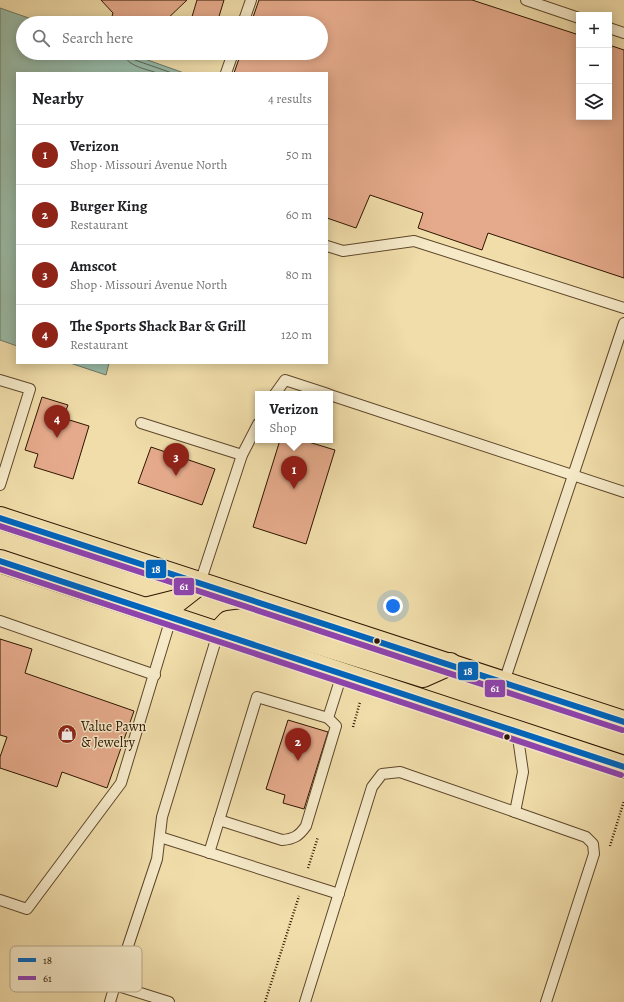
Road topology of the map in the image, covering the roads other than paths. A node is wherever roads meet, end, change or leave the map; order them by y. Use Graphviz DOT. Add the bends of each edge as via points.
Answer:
graph roads {
  1 [pos="251,0"];
  2 [pos="526,0"];
  3 [pos="245,16"];
  4 [pos="576,17"];
  5 [pos="612,29"];
  6 [pos="624,33"];
  7 [pos="231,60"];
  8 [pos="226,72"];
  9 [pos="328,246"];
  10 [pos="624,308"];
  11 [pos="624,324"];
  12 [pos="0,380"];
  13 [pos="277,391"];
  14 [pos="320,391"];
  15 [pos="333,395"];
  16 [pos="141,423"];
  17 [pos="255,430"];
  18 [pos="242,455"];
  19 [pos="575,476"];
  20 [pos="0,485"];
  21 [pos="624,492"];
  22 [pos="0,518"];
  23 [pos="0,561"];
  24 [pos="200,583"];
  25 [pos="145,609"];
  26 [pos="171,618"];
  27 [pos="0,621"];
  28 [pos="218,633"];
  29 [pos="450,664"];
  30 [pos="342,674"];
  31 [pos="155,675"];
  32 [pos="504,682"];
  33 [pos="328,718"];
  34 [pos="624,722"];
  35 [pos="517,731"];
  36 [pos="624,766"];
  37 [pos="516,809"];
  38 [pos="219,820"];
  39 [pos="160,837"];
  40 [pos="209,853"];
  41 [pos="339,894"];
  42 [pos="0,900"];
  43 [pos="128,946"];
  44 [pos="113,992"];
  45 [pos="137,992"];
  46 [pos="110,1002"];
  47 [pos="169,1002"];
  48 [pos="305,1002"];
  49 [pos="546,1002"];
  1 -- 3 [label="lane"];
  2 -- 4 [label="lane"];
  5 -- 6 [label="lane"];
  7 -- 8 [label="lane"];
  9 -- 10 [label="lane" via="343,251 414,241"];
  11 -- 19 [label="lane"];
  12 -- 20 [label="lane" via="30,389"];
  13 -- 14 [label="lane" via="285,380"];
  15 -- 19 [label="lane"];
  16 -- 18 [label="lane"];
  17 -- 18 [label="lane"];
  18 -- 24 [label="lane"];
  19 -- 21 [label="lane"];
  19 -- 32 [label="lane"];
  22 -- 24 [label="main road"];
  23 -- 25 [label="main road"];
  24 -- 25 [label="main road" via="177,601"];
  24 -- 29 [label="main road"];
  25 -- 26 [label="main road"];
  26 -- 28 [label="main road"];
  26 -- 31 [label="lane"];
  27 -- 31 [label="lane"];
  28 -- 29 [label="main road" via="228,622 244,620 423,676"];
  28 -- 30 [label="main road"];
  28 -- 39 [label="lane" via="162,817"];
  29 -- 32 [label="main road"];
  30 -- 33 [label="lane"];
  30 -- 35 [label="main road"];
  31 -- 42 [label="lane" via="121,783 27,909"];
  32 -- 34 [label="main road"];
  33 -- 38 [label="lane" via="257,697"];
  33 -- 38 [label="lane" via="336,726 306,826 299,835 292,840 282,840"];
  35 -- 36 [label="main road"];
  35 -- 37 [label="lane" via="523,772"];
  37 -- 41 [label="lane" via="400,772 382,774 372,787"];
  37 -- 49 [label="lane" via="586,837 593,844 594,854"];
  38 -- 40 [label="lane"];
  39 -- 40 [label="lane"];
  39 -- 43 [label="lane" via="157,859"];
  40 -- 41 [label="lane"];
  41 -- 48 [label="lane"];
  44 -- 46 [label="lane"];
  45 -- 47 [label="lane"];
}
